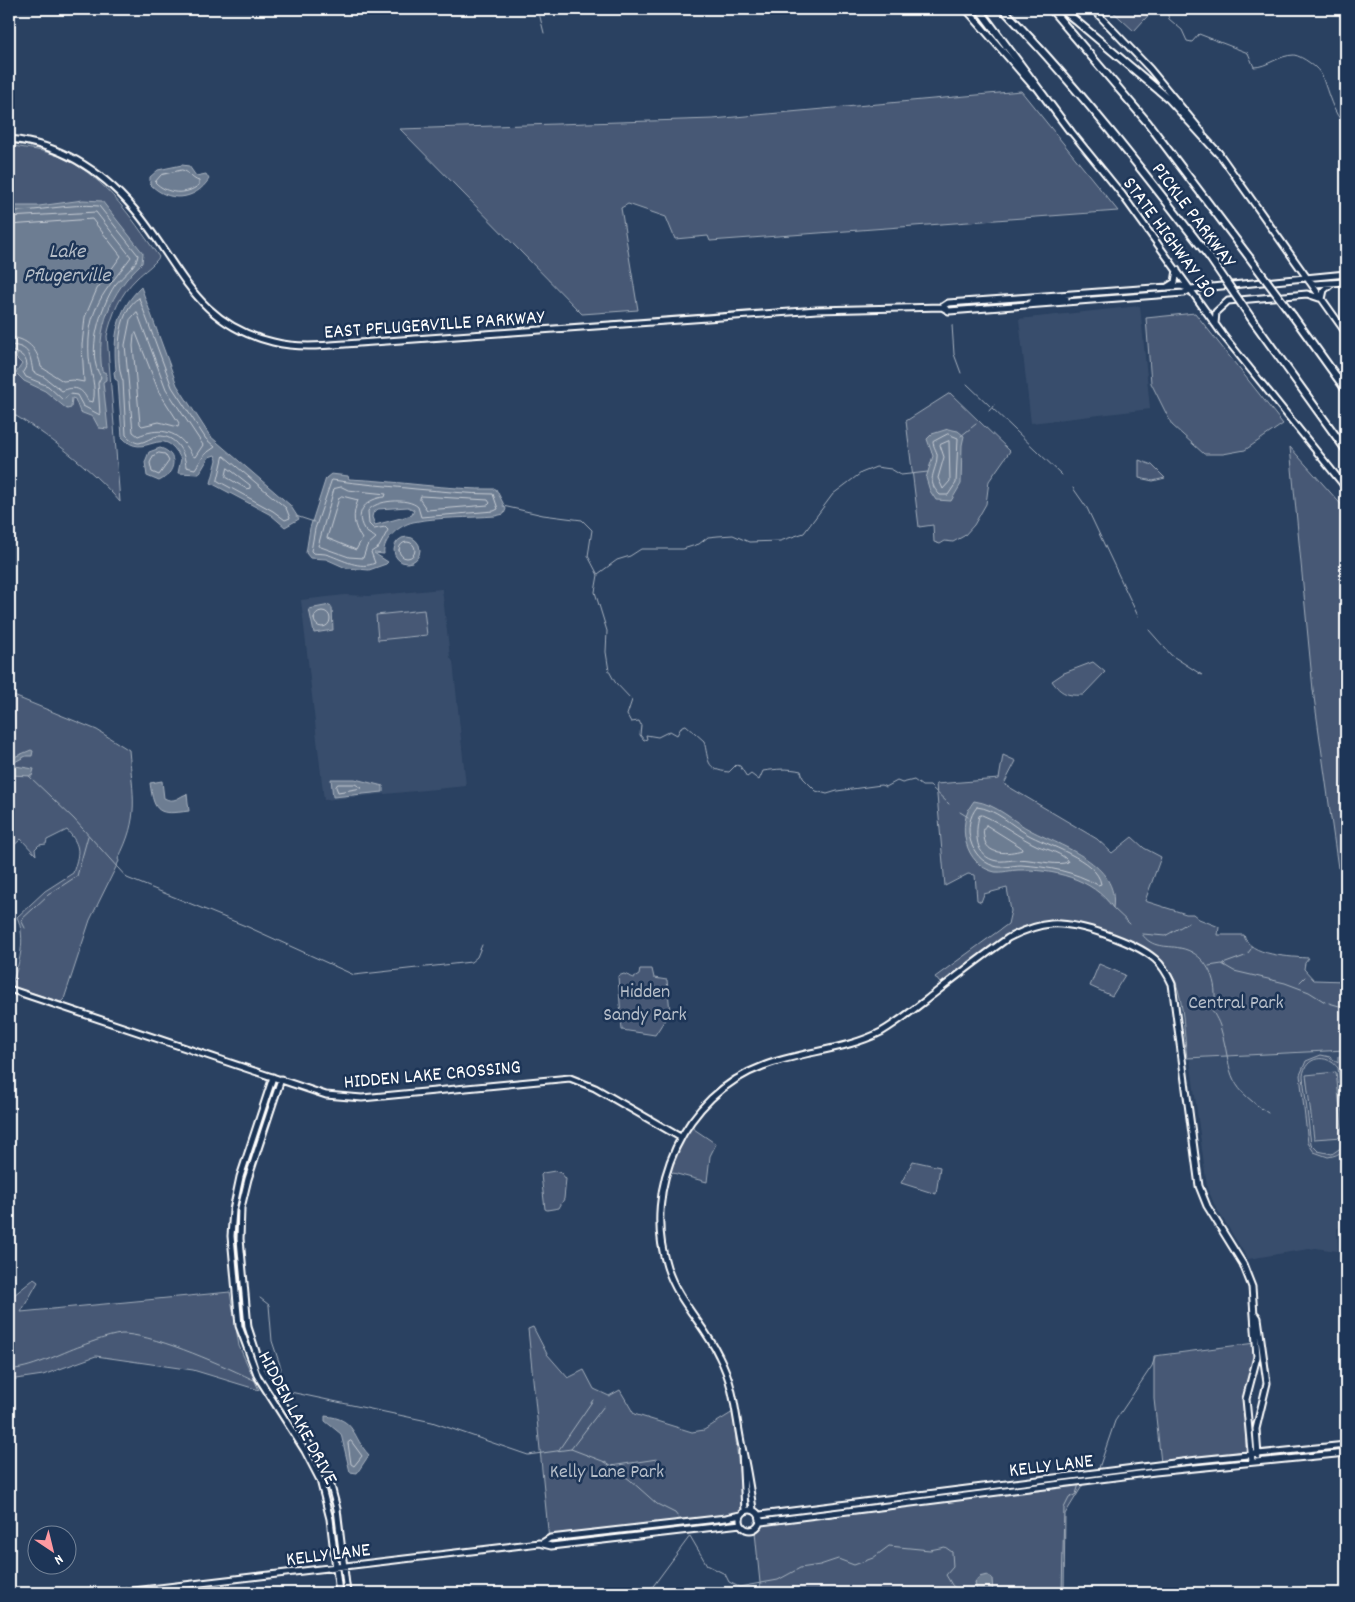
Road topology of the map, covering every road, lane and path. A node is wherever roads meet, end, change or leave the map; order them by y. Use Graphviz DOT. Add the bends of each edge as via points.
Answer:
graph roads {
  1 [pos="966,9"];
  2 [pos="979,9"];
  3 [pos="1003,9"];
  4 [pos="1051,9"];
  5 [pos="1062,9"];
  6 [pos="1093,9"];
  7 [pos="1070,131"];
  8 [pos="9,139"];
  9 [pos="1219,154"];
  10 [pos="1177,270"];
  11 [pos="1346,274"];
  12 [pos="1307,279"];
  13 [pos="1335,282"];
  14 [pos="1346,282"];
  15 [pos="1167,288"];
  16 [pos="1191,289"];
  17 [pos="1080,294"];
  18 [pos="1322,300"];
  19 [pos="1028,305"];
  20 [pos="942,307"];
  21 [pos="1215,324"];
  22 [pos="1346,333"];
  23 [pos="1346,390"];
  24 [pos="1346,450"];
  25 [pos="1346,488"];
  26 [pos="9,989"];
  27 [pos="273,1077"];
  28 [pos="281,1079"];
  29 [pos="680,1137"];
  30 [pos="1256,1315"];
  31 [pos="292,1424"];
  32 [pos="1346,1445"];
  33 [pos="742,1448"];
  34 [pos="1346,1453"];
  35 [pos="1251,1454"];
  36 [pos="1258,1454"];
  37 [pos="1252,1462"];
  38 [pos="1259,1462"];
  39 [pos="753,1509"];
  40 [pos="743,1513"];
  41 [pos="760,1515"];
  42 [pos="761,1522"];
  43 [pos="741,1524"];
  44 [pos="542,1543"];
  45 [pos="344,1567"];
  46 [pos="336,1568"];
  47 [pos="117,1593"];
  48 [pos="339,1593"];
  49 [pos="347,1593"];
  1 -- 7 [label="street, STATE HIGHWAY 130"];
  2 -- 7 [label="highway"];
  3 -- 24 [label="highway, PICKLE PARKWAY, bridge" via="1048,56 1118,139 1210,258"];
  4 -- 23 [label="highway, PICKLE PARKWAY, bridge" via="1148,123"];
  5 -- 9 [label="highway" via="1169,98"];
  6 -- 9 [label="street" via="1194,120"];
  7 -- 10 [label="street, STATE HIGHWAY 130" via="1122,193"];
  8 -- 20 [label="street, EAST PFLUGERVILLE PARKWAY" via="45,145 72,156 107,180 135,210 205,306 236,327 273,342 323,346 817,310"];
  9 -- 12 [label="street"];
  10 -- 15 [label="street" via="1175,282"];
  10 -- 16 [label="street, STATE HIGHWAY 130"];
  11 -- 12 [label="street, EAST PFLUGERVILLE PARKWAY"];
  12 -- 13 [label="street, EAST PFLUGERVILLE PARKWAY" via="1314,284"];
  12 -- 16 [label="street, EAST PFLUGERVILLE PARKWAY"];
  12 -- 18 [label="street"];
  13 -- 14 [label="street, EAST PFLUGERVILLE PARKWAY"];
  13 -- 18 [label="street" via="1325,288"];
  15 -- 16 [label="street, EAST PFLUGERVILLE PARKWAY" via="1181,286"];
  15 -- 17 [label="street, EAST PFLUGERVILLE PARKWAY"];
  16 -- 19 [label="street, EAST PFLUGERVILLE PARKWAY" via="1184,293"];
  16 -- 21 [label="street, STATE HIGHWAY 130"];
  17 -- 19 [label="street" via="1035,300"];
  17 -- 20 [label="street, EAST PFLUGERVILLE PARKWAY" via="948,303"];
  18 -- 21 [label="street" via="1307,294 1228,300 1216,312"];
  18 -- 22 [label="street"];
  19 -- 20 [label="street, EAST PFLUGERVILLE PARKWAY" via="949,310"];
  21 -- 25 [label="street, STATE HIGHWAY 130"];
  26 -- 27 [label="street, HIDDEN LAKE CROSSING"];
  27 -- 28 [label="street, HIDDEN LAKE CROSSING"];
  27 -- 31 [label="street, HIDDEN LAKE DRIVE" via="240,1177 231,1236 239,1326 258,1377"];
  28 -- 29 [label="street, HIDDEN LAKE CROSSING" via="326,1094 351,1098 570,1078 595,1088"];
  28 -- 31 [label="street, HIDDEN LAKE DRIVE" via="248,1179 240,1223 248,1327 262,1370"];
  29 -- 30 [label="street" via="701,1109 735,1080 751,1071 778,1061 848,1046 880,1032 992,950 1027,929 1051,924 1085,927 1147,954 1161,966 1172,984 1199,1186 1207,1206 1250,1278"];
  29 -- 33 [label="street" via="661,1193 662,1246 675,1289 718,1352 728,1373"];
  30 -- 35 [label="street" via="1257,1357 1246,1399"];
  30 -- 36 [label="street" via="1267,1377 1256,1429"];
  31 -- 45 [label="street, HIDDEN LAKE DRIVE" via="314,1452 331,1486"];
  31 -- 46 [label="street, HIDDEN LAKE DRIVE" via="322,1485"];
  32 -- 36 [label="street, KELLY LANE"];
  33 -- 39 [label="street"];
  33 -- 40 [label="street"];
  34 -- 38 [label="street, KELLY LANE"];
  35 -- 36 [label="street, KELLY LANE"];
  35 -- 37 [label="street"];
  35 -- 41 [label="street, KELLY LANE"];
  36 -- 38 [label="street"];
  37 -- 38 [label="street, KELLY LANE"];
  37 -- 42 [label="street, KELLY LANE"];
  39 -- 40 [label="street"];
  39 -- 41 [label="street"];
  40 -- 43 [label="street"];
  40 -- 44 [label="street, KELLY LANE" via="726,1518 550,1538"];
  41 -- 42 [label="street"];
  42 -- 43 [label="street" via="752,1530"];
  43 -- 44 [label="street, KELLY LANE" via="551,1546"];
  44 -- 45 [label="street, KELLY LANE"];
  45 -- 46 [label="street, KELLY LANE"];
  45 -- 49 [label="street, HIDDEN LAKE DRIVE"];
  46 -- 47 [label="street, KELLY LANE"];
  46 -- 48 [label="street, HIDDEN LAKE DRIVE"];
}
